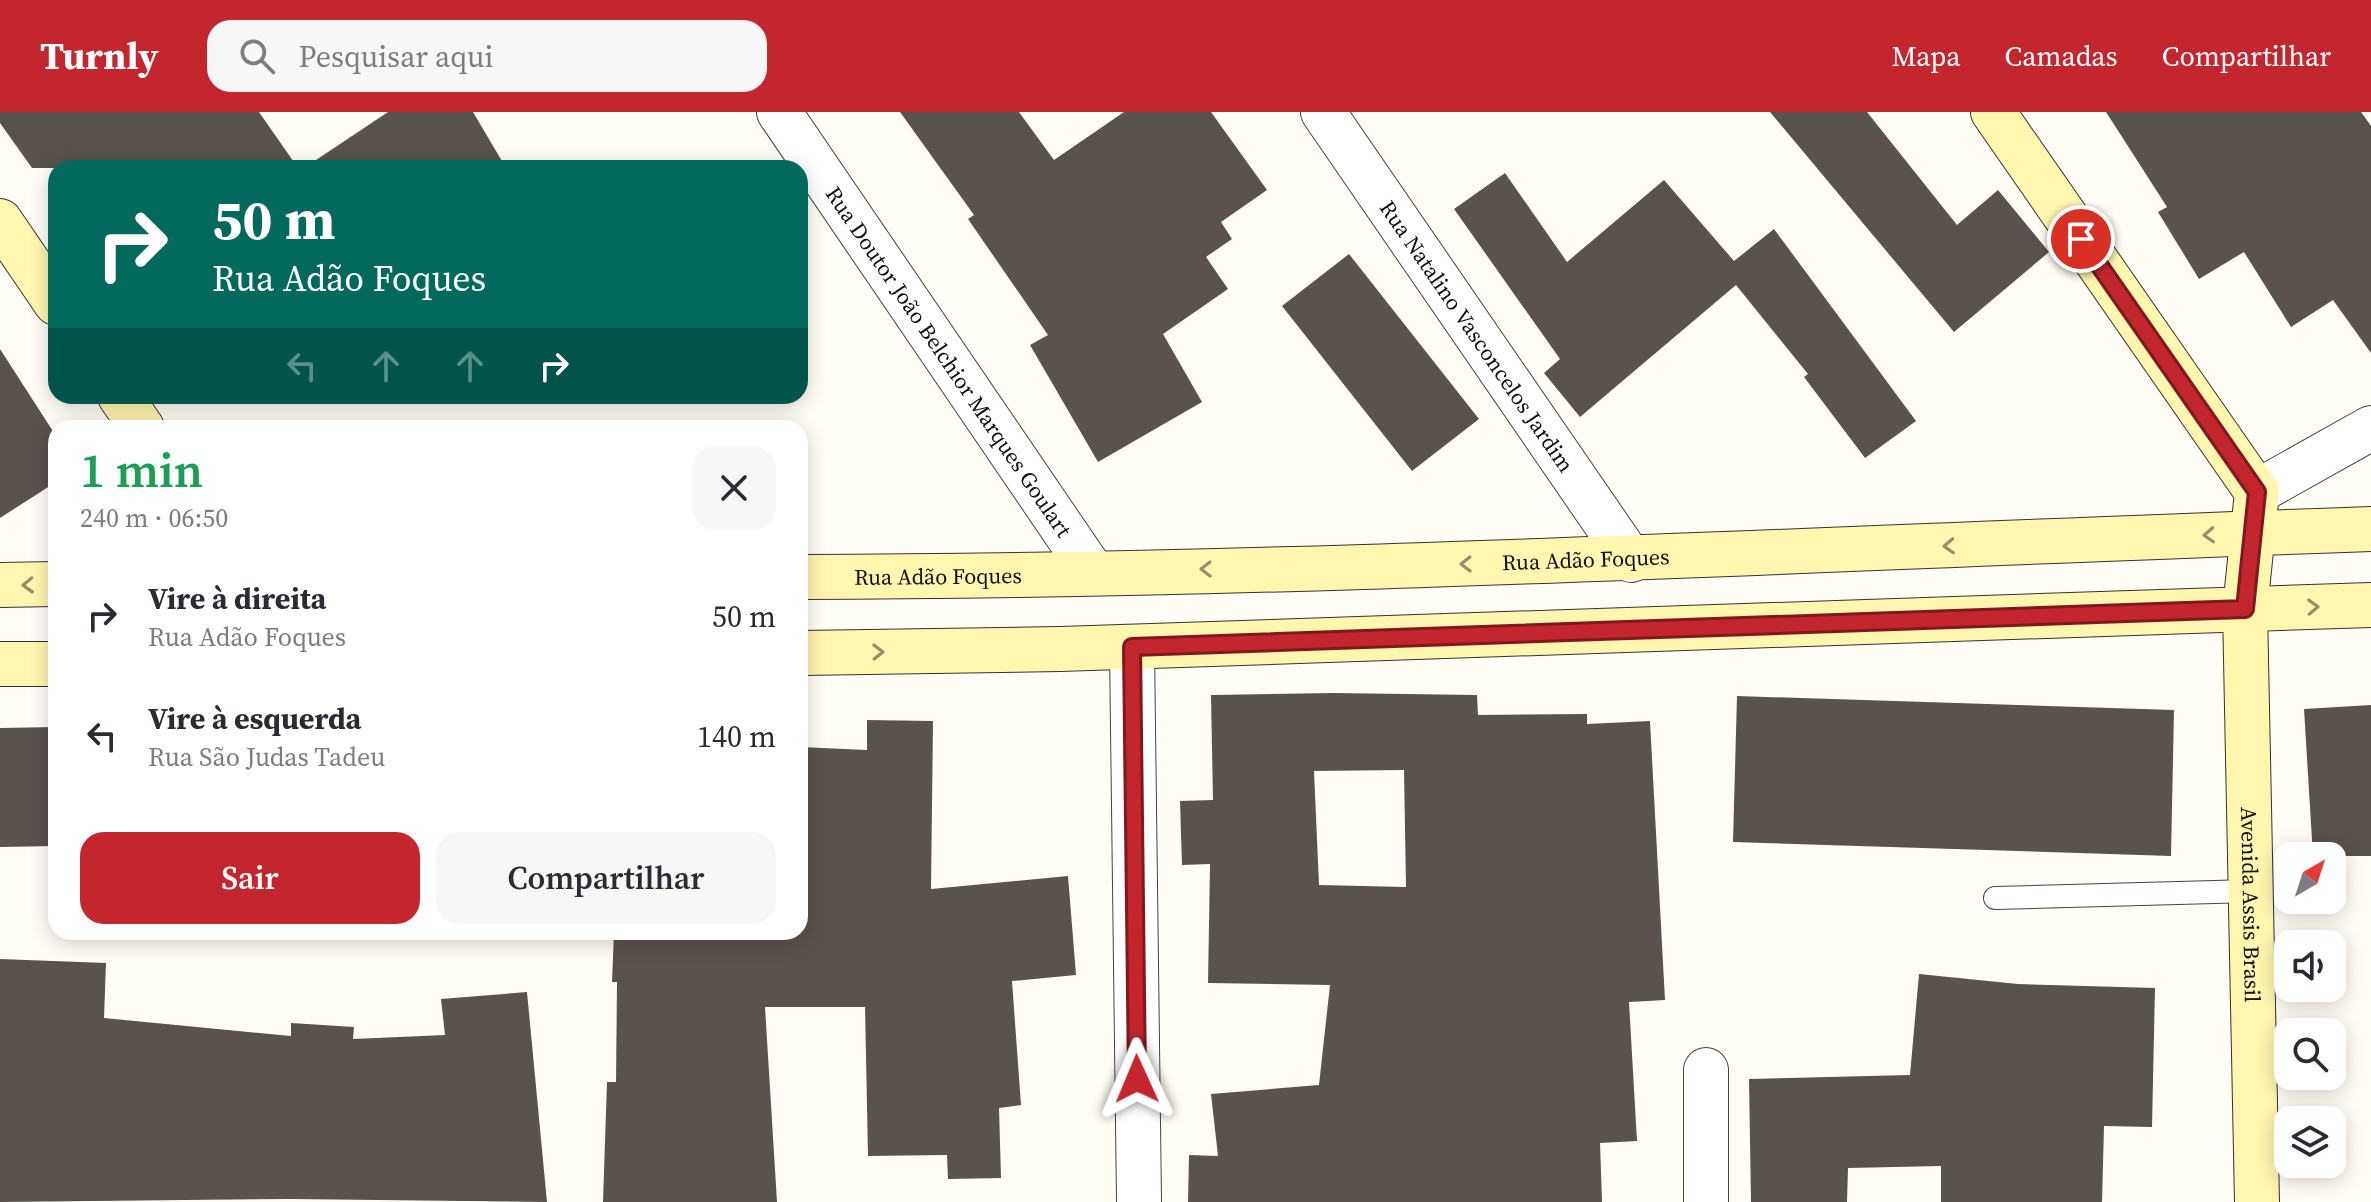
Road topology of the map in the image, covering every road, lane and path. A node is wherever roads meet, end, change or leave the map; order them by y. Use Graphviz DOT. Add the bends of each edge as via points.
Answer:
graph roads {
  1 [pos="779,112"];
  2 [pos="1323,112"];
  3 [pos="1993,112"];
  4 [pos="0,221"];
  5 [pos="48,291"];
  6 [pos="2371,428"];
  7 [pos="2255,512"];
  8 [pos="2371,529"];
  9 [pos="1631,560"];
  10 [pos="1093,573"];
  11 [pos="808,577"];
  12 [pos="48,584"];
  13 [pos="0,585"];
  14 [pos="2371,605"];
  15 [pos="2245,609"];
  16 [pos="1132,647"];
  17 [pos="808,653"];
  18 [pos="0,664"];
  19 [pos="48,664"];
  20 [pos="2251,891"];
  21 [pos="1995,898"];
  22 [pos="1706,1070"];
  23 [pos="1139,1202"];
  24 [pos="1706,1202"];
  25 [pos="2257,1202"];
  1 -- 10 [label="street, Rua Doutor João Belchior Marques Goulart"];
  2 -- 9 [label="street, Rua Natalino Vasconcelos Jardim"];
  3 -- 7 [label="main road"];
  4 -- 5 [label="main road"];
  6 -- 7 [label="street"];
  7 -- 8 [label="main road, Rua Adão Foques"];
  7 -- 9 [label="main road, Rua Adão Foques, one-way"];
  7 -- 15 [label="main road, Avenida Assis Brasil"];
  9 -- 10 [label="main road, Rua Adão Foques, one-way"];
  10 -- 11 [label="main road, Rua Adão Foques"];
  12 -- 13 [label="main road, one-way"];
  15 -- 14 [label="main road, one-way"];
  15 -- 16 [label="main road"];
  15 -- 20 [label="main road, Avenida Assis Brasil"];
  17 -- 16 [label="main road, one-way"];
  16 -- 23 [label="street"];
  18 -- 19 [label="main road"];
  20 -- 21 [label="lane"];
  20 -- 25 [label="main road, Avenida Assis Brasil"];
  22 -- 24 [label="street"];
}
